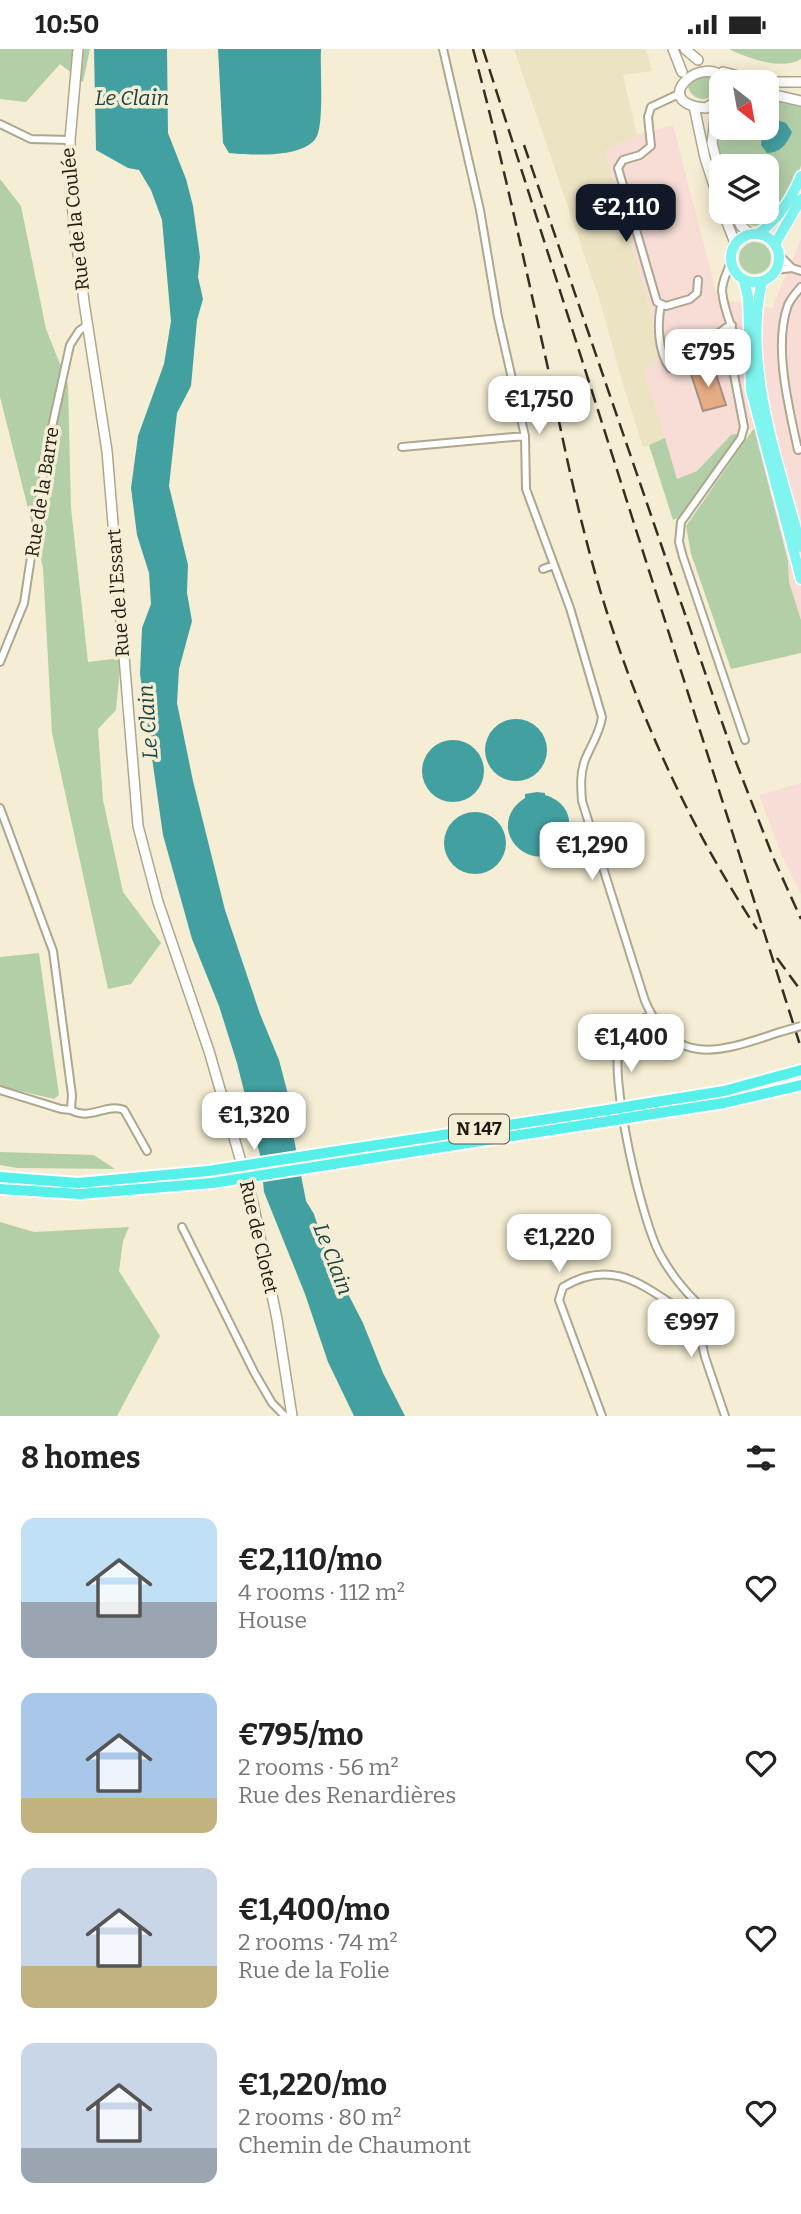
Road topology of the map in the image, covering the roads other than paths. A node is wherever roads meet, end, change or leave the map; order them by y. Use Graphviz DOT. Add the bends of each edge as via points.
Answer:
graph roads {
  1 [pos="78,49"];
  2 [pos="443,49"];
  3 [pos="673,49"];
  4 [pos="685,49"];
  5 [pos="698,60"];
  6 [pos="720,70"];
  7 [pos="682,72"];
  8 [pos="779,82"];
  9 [pos="801,82"];
  10 [pos="681,93"];
  11 [pos="779,96"];
  12 [pos="801,101"];
  13 [pos="694,106"];
  14 [pos="709,106"];
  15 [pos="0,124"];
  16 [pos="70,140"];
  17 [pos="709,170"];
  18 [pos="801,176"];
  19 [pos="801,199"];
  20 [pos="728,224"];
  21 [pos="740,224"];
  22 [pos="754,233"];
  23 [pos="735,243"];
  24 [pos="775,244"];
  25 [pos="779,255"];
  26 [pos="730,264"];
  27 [pos="792,268"];
  28 [pos="775,270"];
  29 [pos="801,271"];
  30 [pos="698,280"];
  31 [pos="744,281"];
  32 [pos="762,281"];
  33 [pos="801,287"];
  34 [pos="661,305"];
  35 [pos="87,325"];
  36 [pos="730,326"];
  37 [pos="748,361"];
  38 [pos="525,436"];
  39 [pos="402,447"];
  40 [pos="800,449"];
  41 [pos="801,547"];
  42 [pos="554,565"];
  43 [pos="543,569"];
  44 [pos="801,579"];
  45 [pos="0,662"];
  46 [pos="745,740"];
  47 [pos="0,808"];
  48 [pos="158,902"];
  49 [pos="651,1015"];
  50 [pos="801,1025"];
  51 [pos="799,1071"];
  52 [pos="800,1085"];
  53 [pos="0,1090"];
  54 [pos="71,1110"];
  55 [pos="632,1112"];
  56 [pos="615,1114"];
  57 [pos="147,1151"];
  58 [pos="0,1177"];
  59 [pos="0,1189"];
  60 [pos="183,1227"];
  61 [pos="706,1313"];
  62 [pos="696,1319"];
  63 [pos="730,1331"];
  64 [pos="285,1416"];
  65 [pos="292,1416"];
  66 [pos="602,1416"];
  67 [pos="725,1416"];
  1 -- 16 [label="main road"];
  2 -- 38 [label="street"];
  3 -- 7 [label="main road"];
  4 -- 5 [label="main road"];
  5 -- 6 [label="main road" via="708,60"];
  5 -- 7 [label="main road"];
  7 -- 10 [label="main road"];
  8 -- 9 [label="main road"];
  10 -- 13 [label="main road"];
  10 -- 34 [label="street" via="651,107 651,146 623,160 618,168"];
  11 -- 12 [label="main road"];
  13 -- 14 [label="main road"];
  13 -- 17 [label="main road"];
  15 -- 16 [label="street, Rue de la Coulée" via="31,139"];
  16 -- 35 [label="main road, Rue de la Coulée" via="71,197"];
  18 -- 22 [label="main road" via="771,224"];
  19 -- 24 [label="main road"];
  20 -- 23 [label="main road"];
  21 -- 22 [label="main road"];
  22 -- 23 [label="main road"];
  22 -- 24 [label="main road"];
  23 -- 26 [label="main road"];
  24 -- 25 [label="main road"];
  25 -- 27 [label="street"];
  25 -- 28 [label="main road"];
  26 -- 31 [label="main road"];
  26 -- 36 [label="street" via="722,289"];
  27 -- 28 [label="street"];
  27 -- 29 [label="street"];
  28 -- 32 [label="main road"];
  30 -- 34 [label="street" via="695,297"];
  31 -- 32 [label="main road"];
  31 -- 37 [label="main road"];
  32 -- 41 [label="main road" via="758,357 763,402"];
  33 -- 40 [label="street" via="788,305 783,340 788,401"];
  34 -- 36 [label="street" via="664,360 670,368 713,355 719,333"];
  35 -- 45 [label="street, Rue de la Barre" via="70,345 48,445 24,603"];
  35 -- 48 [label="main road, Rue de l'Essart" via="107,451 134,799"];
  36 -- 37 [label="street"];
  36 -- 46 [label="street" via="726,337 744,428 681,522 679,542"];
  37 -- 44 [label="main road" via="757,419"];
  38 -- 39 [label="street"];
  38 -- 42 [label="street" via="526,489"];
  42 -- 43 [label="street"];
  42 -- 49 [label="street" via="602,717 601,729 584,762 582,801"];
  47 -- 54 [label="street" via="53,951"];
  48 -- 65 [label="main road, Rue de Clotet" via="209,1051 253,1203"];
  49 -- 50 [label="street, bridge" via="670,1038 702,1050 730,1049"];
  49 -- 61 [label="street" via="627,1030 617,1053 633,1171 660,1255"];
  51 -- 55 [label="highway, N 147"];
  52 -- 55 [label="highway, N 147" via="724,1103"];
  53 -- 54 [label="street"];
  54 -- 57 [label="street" via="89,1115 124,1110"];
  55 -- 56 [label="highway, N 147, bridge"];
  56 -- 58 [label="highway, N 147, bridge" via="208,1171 97,1182"];
  56 -- 59 [label="highway, N 147, bridge" via="212,1183 80,1194"];
  60 -- 64 [label="street" via="254,1372"];
  61 -- 62 [label="street"];
  61 -- 63 [label="street"];
  62 -- 66 [label="street" via="622,1275 603,1274 563,1287 559,1300"];
  62 -- 67 [label="street"];
}
